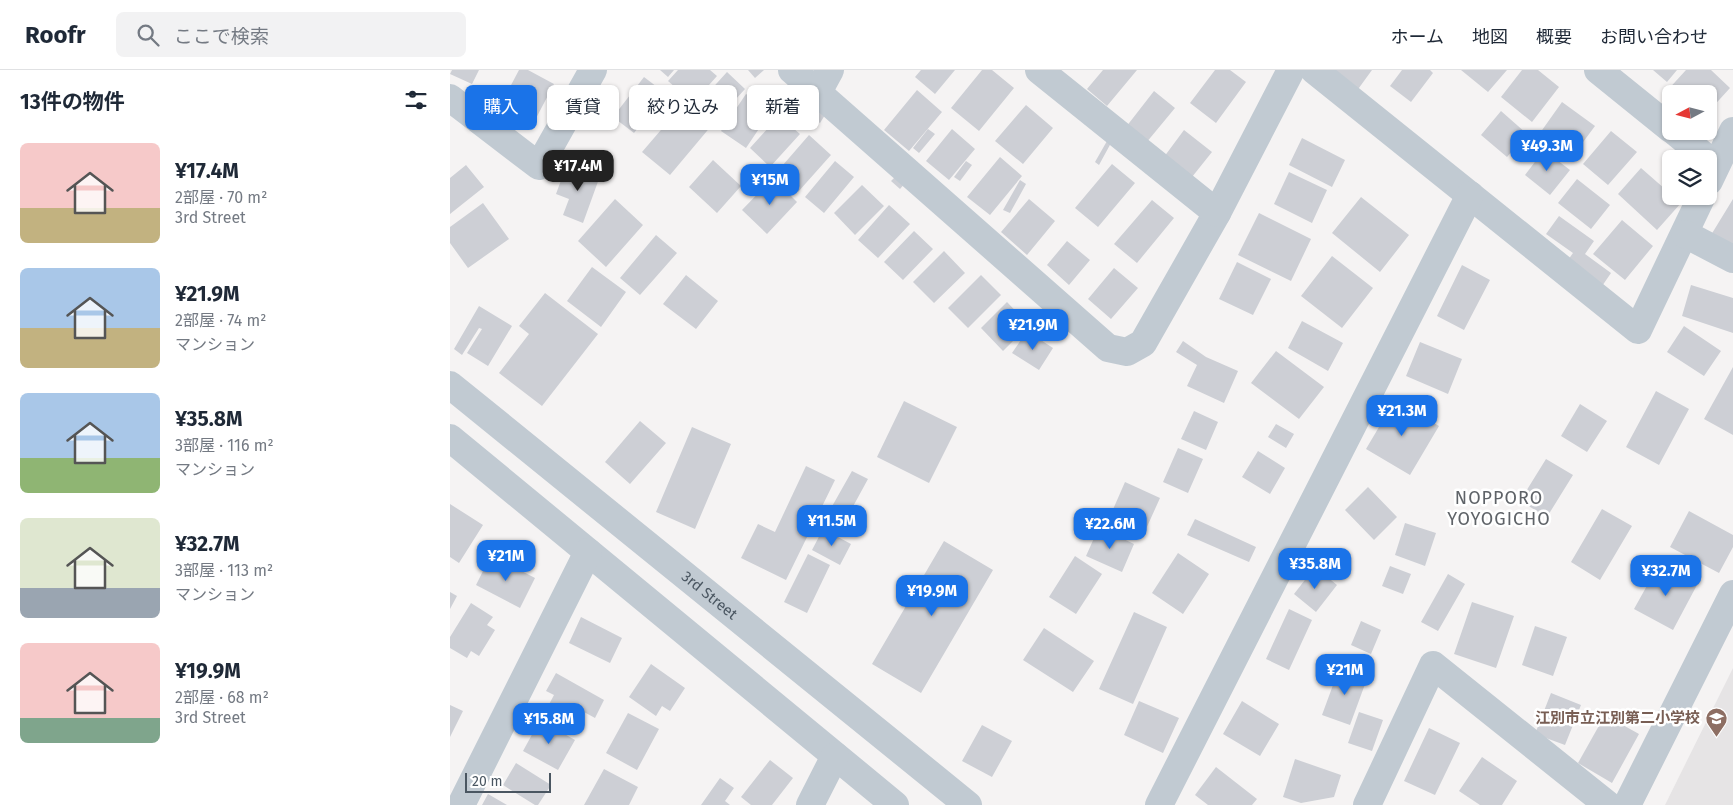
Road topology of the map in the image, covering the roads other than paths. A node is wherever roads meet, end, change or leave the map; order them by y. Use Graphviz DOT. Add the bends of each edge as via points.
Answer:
graph roads {
  1 [pos="593,70"];
  2 [pos="792,70"];
  3 [pos="1039,70"];
  4 [pos="1290,70"];
  5 [pos="1314,70"];
  6 [pos="1598,70"];
  7 [pos="824,81"];
  8 [pos="450,98"];
  9 [pos="1662,121"];
  10 [pos="1733,131"];
  11 [pos="1683,140"];
  12 [pos="1694,150"];
  13 [pos="1717,155"];
  14 [pos="1470,195"];
  15 [pos="1698,205"];
  16 [pos="1217,213"];
  17 [pos="1685,234"];
  18 [pos="1733,258"];
  19 [pos="451,390"];
  20 [pos="450,438"];
  21 [pos="588,552"];
  22 [pos="1733,594"];
  23 [pos="835,756"];
  24 [pos="461,805"];
  25 [pos="810,805"];
  26 [pos="895,805"];
  27 [pos="968,805"];
  28 [pos="1159,805"];
  29 [pos="1367,805"];
  30 [pos="1608,805"];
  31 [pos="1627,805"];
  1 -- 8 [label="street" via="539,166"];
  2 -- 7 [label="street"];
  3 -- 16 [label="street"];
  4 -- 16 [label="street"];
  5 -- 14 [label="street"];
  6 -- 9 [label="street"];
  7 -- 16 [label="street" via="1108,348 1127,352 1144,343"];
  10 -- 13 [label="street"];
  11 -- 12 [label="street"];
  14 -- 17 [label="street" via="1638,330"];
  14 -- 28 [label="street"];
  15 -- 17 [label="street"];
  17 -- 18 [label="street"];
  19 -- 27 [label="street, 3rd Street"];
  20 -- 21 [label="street"];
  21 -- 23 [label="street"];
  21 -- 24 [label="street"];
  22 -- 31 [label="street"];
  23 -- 25 [label="street"];
  23 -- 26 [label="street"];
  29 -- 30 [label="street" via="1433,665"];
}
